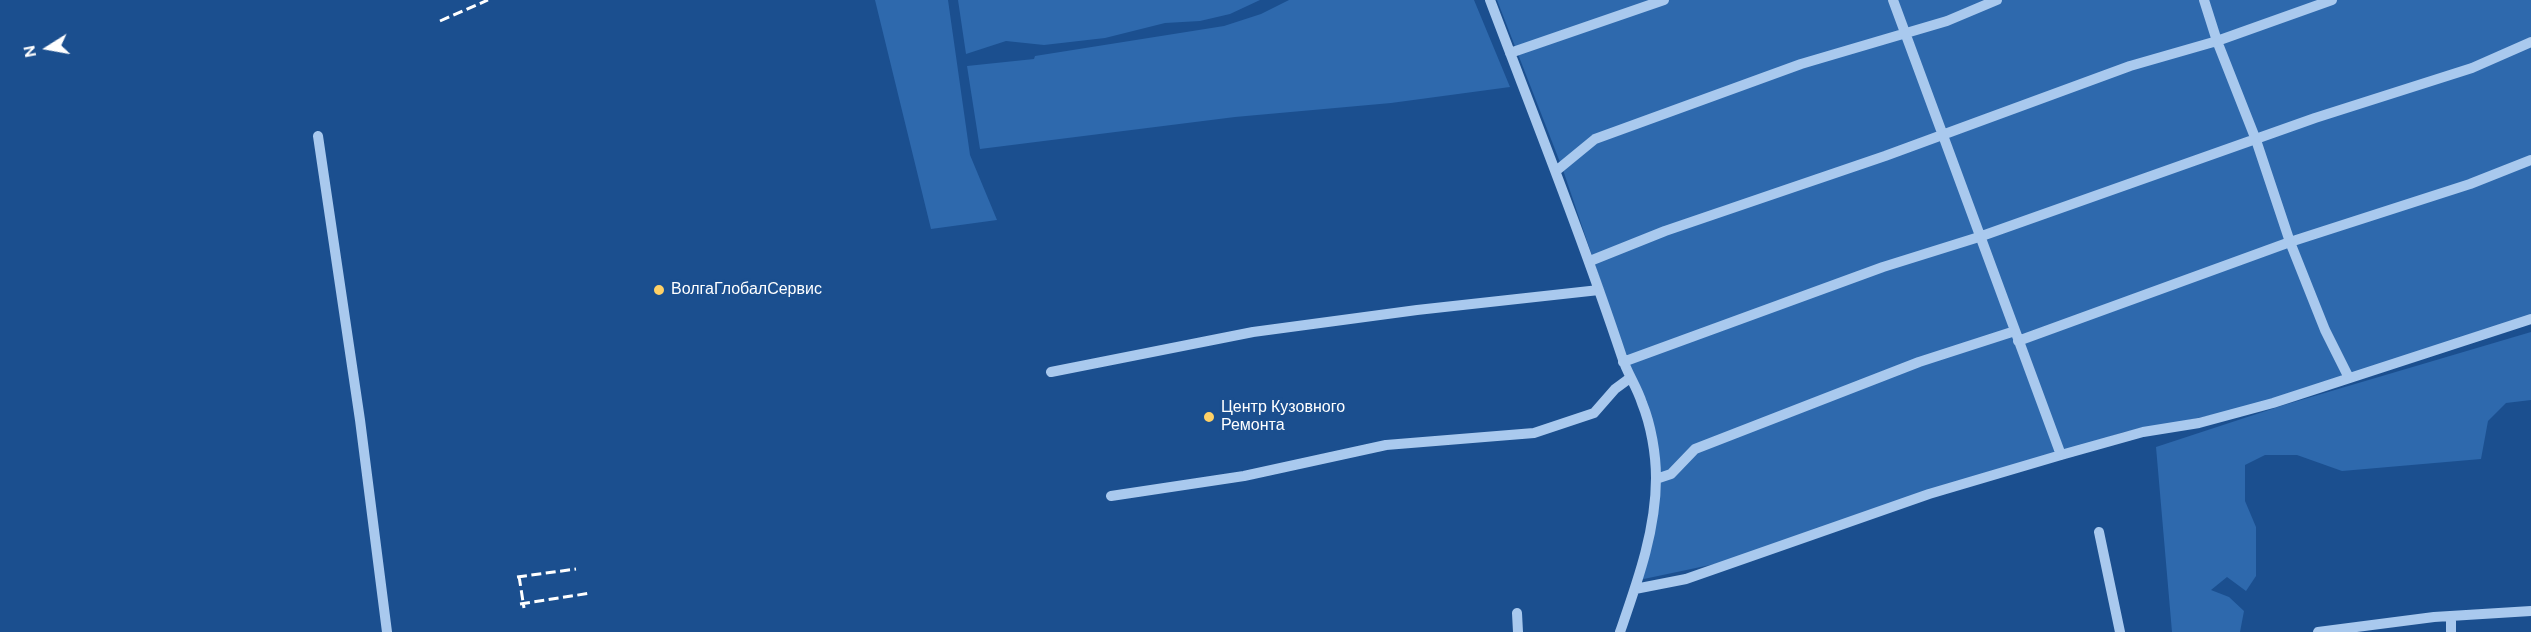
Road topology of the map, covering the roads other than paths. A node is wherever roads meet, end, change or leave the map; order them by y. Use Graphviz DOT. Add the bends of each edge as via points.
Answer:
graph roads {
  1 [pos="1490,0"];
  2 [pos="1664,0"];
  3 [pos="1893,0"];
  4 [pos="1997,0"];
  5 [pos="2204,0"];
  6 [pos="2332,0"];
  7 [pos="1905,32"];
  8 [pos="2217,41"];
  9 [pos="2531,42"];
  10 [pos="1510,53"];
  11 [pos="1942,135"];
  12 [pos="318,136"];
  13 [pos="2256,140"];
  14 [pos="2531,159"];
  15 [pos="1556,171"];
  16 [pos="1979,237"];
  17 [pos="2290,242"];
  18 [pos="1590,261"];
  19 [pos="1599,290"];
  20 [pos="2531,319"];
  21 [pos="2017,336"];
  22 [pos="1623,362"];
  23 [pos="1051,372"];
  24 [pos="1630,378"];
  25 [pos="2349,378"];
  26 [pos="2061,455"];
  27 [pos="1656,478"];
  28 [pos="1111,496"];
  29 [pos="2099,532"];
  30 [pos="1635,589"];
  31 [pos="2531,611"];
  32 [pos="1518,613"];
  33 [pos="2451,616"];
  34 [pos="387,632"];
  35 [pos="1518,632"];
  36 [pos="1620,632"];
  37 [pos="2120,632"];
  38 [pos="2318,632"];
  39 [pos="2451,632"];
  1 -- 10 [label="street"];
  2 -- 10 [label="street"];
  3 -- 7 [label="street"];
  4 -- 7 [label="street" via="1947,21"];
  5 -- 8 [label="street"];
  6 -- 8 [label="street"];
  7 -- 11 [label="street"];
  7 -- 15 [label="street" via="1801,64 1595,139"];
  8 -- 11 [label="street" via="2130,66"];
  8 -- 13 [label="street"];
  9 -- 13 [label="street" via="2472,68"];
  10 -- 15 [label="street"];
  11 -- 16 [label="street"];
  11 -- 18 [label="street"];
  12 -- 34 [label="street"];
  13 -- 16 [label="street"];
  13 -- 17 [label="street"];
  14 -- 17 [label="street" via="2470,184"];
  15 -- 18 [label="street"];
  16 -- 21 [label="street"];
  16 -- 22 [label="street" via="1883,267"];
  17 -- 21 [label="street"];
  17 -- 25 [label="street"];
  18 -- 19 [label="street"];
  19 -- 22 [label="street"];
  19 -- 23 [label="street" via="1417,309 1253,332"];
  20 -- 25 [label="street"];
  21 -- 26 [label="street"];
  21 -- 27 [label="street" via="1918,362 1695,449 1671,474"];
  22 -- 24 [label="street"];
  24 -- 27 [label="street" via="1642,403"];
  24 -- 28 [label="street" via="1594,413 1534,433 1386,446 1244,476"];
  25 -- 26 [label="street" via="2231,415 2143,432"];
  26 -- 30 [label="street" via="1929,494 1686,579"];
  27 -- 30 [label="street" via="1650,529"];
  29 -- 37 [label="street"];
  30 -- 36 [label="street"];
  31 -- 33 [label="street"];
  32 -- 35 [label="street"];
  33 -- 38 [label="street"];
  33 -- 39 [label="street"];
}
